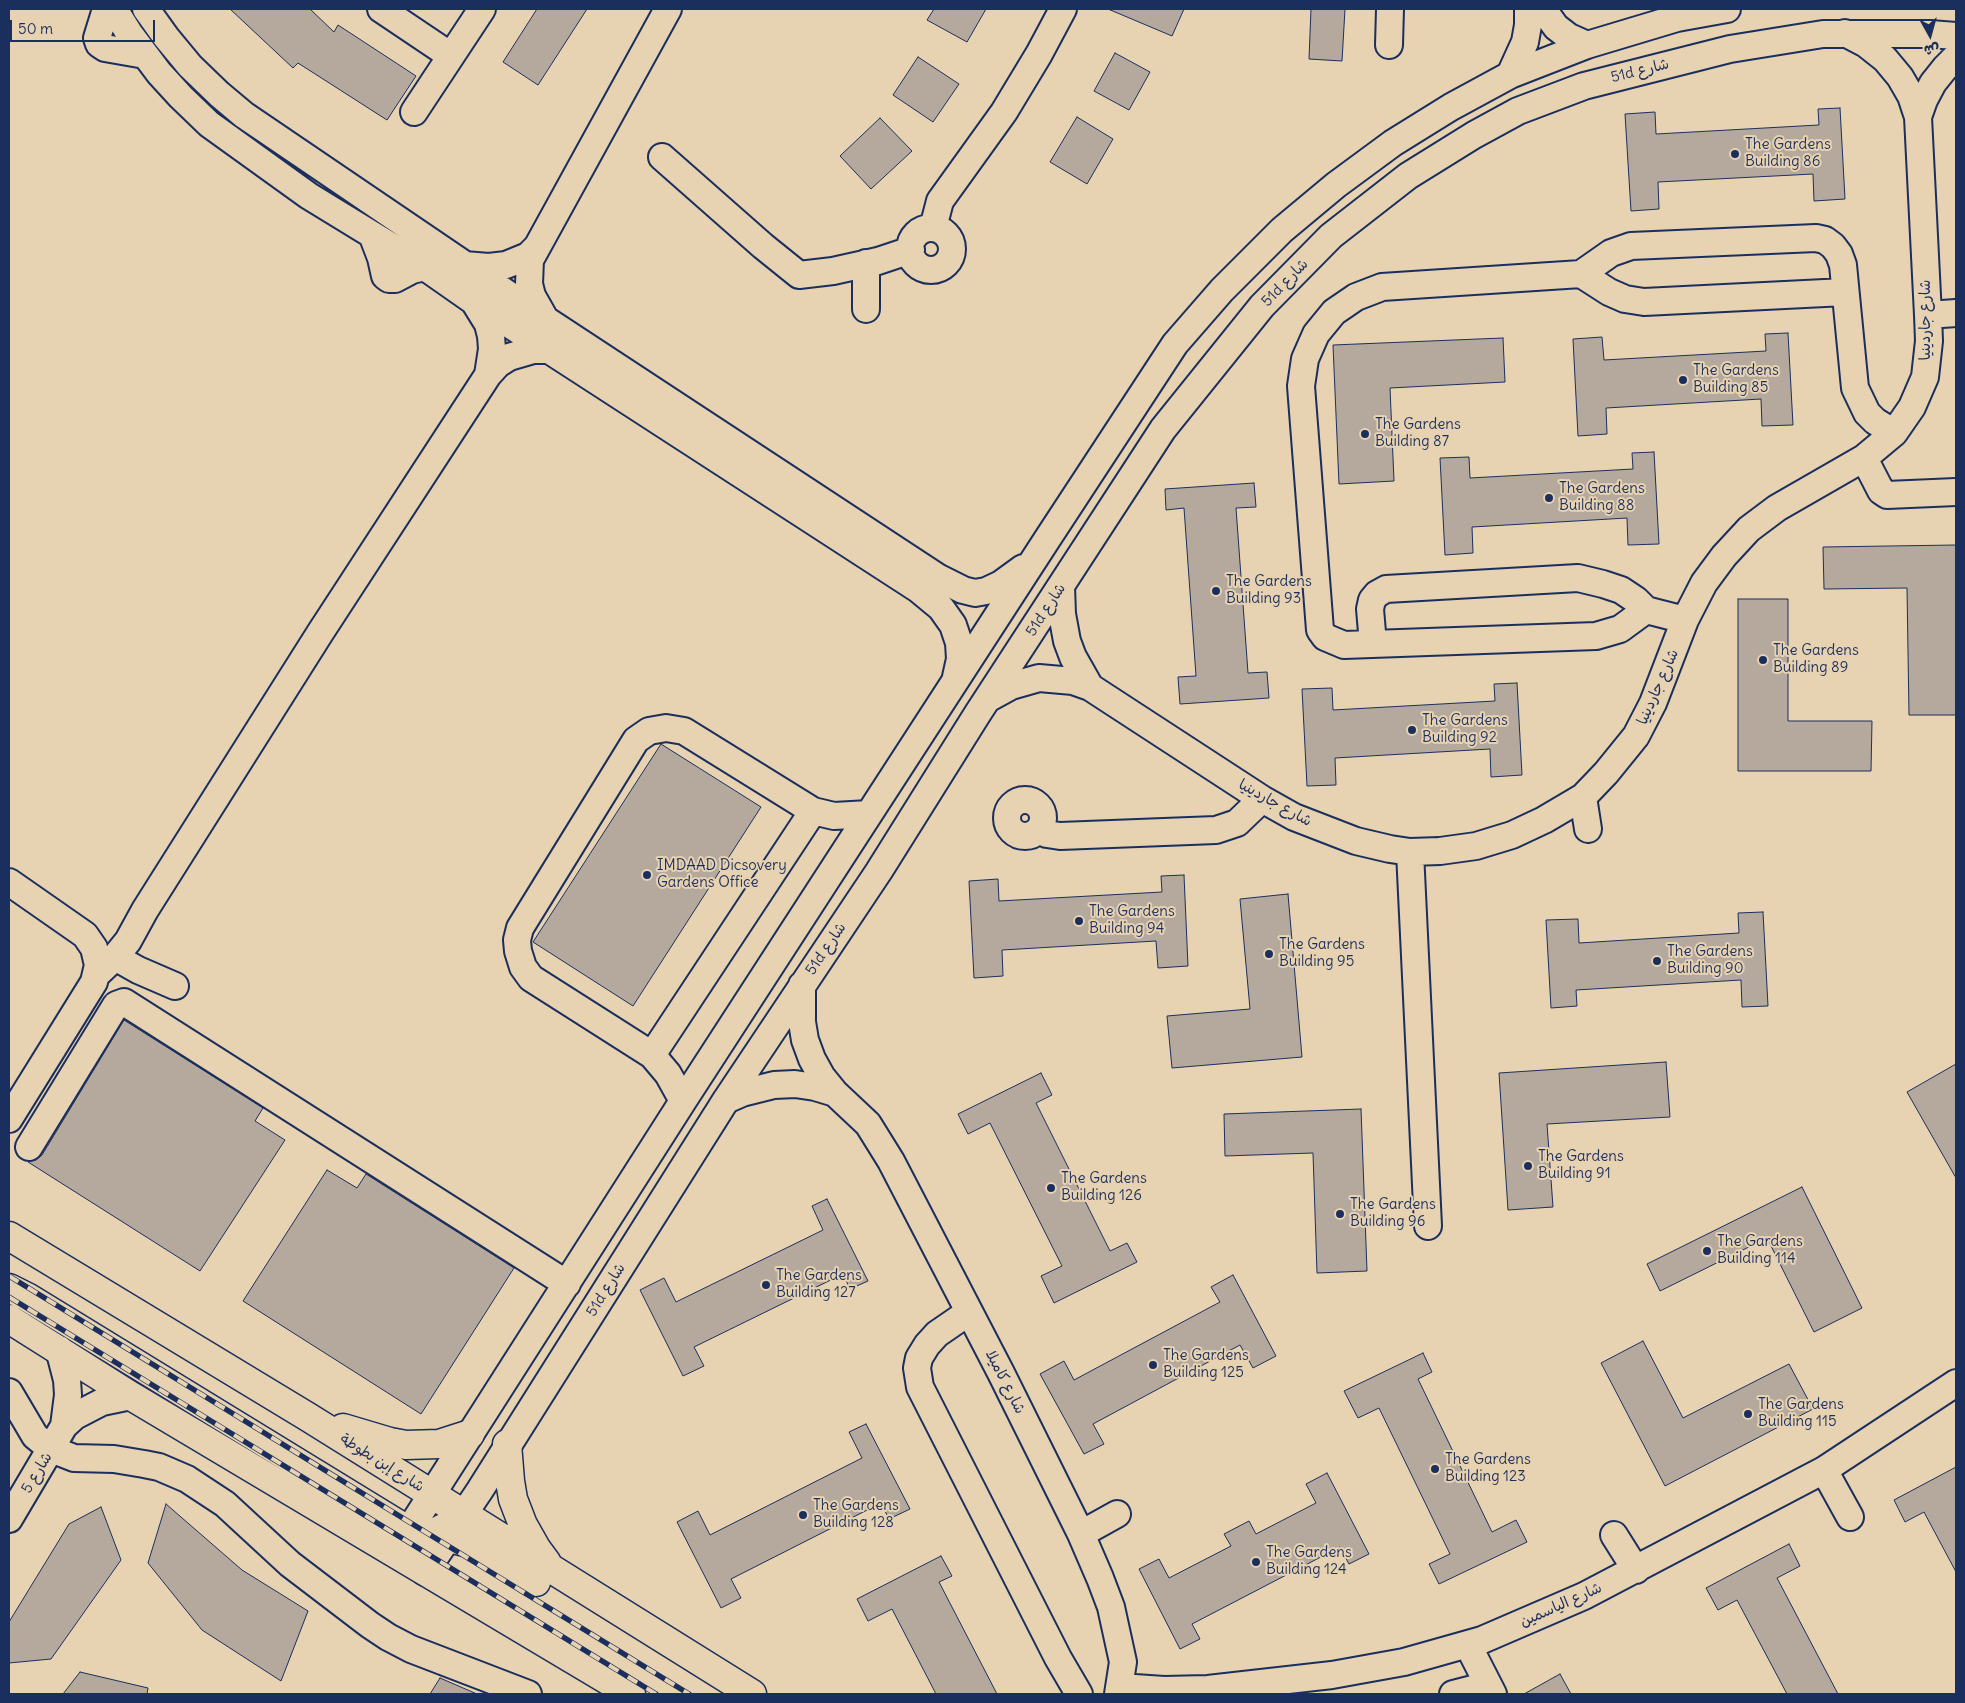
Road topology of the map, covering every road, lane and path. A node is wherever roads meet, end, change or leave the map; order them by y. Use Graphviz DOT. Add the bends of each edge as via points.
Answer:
graph roads {
  1 [pos="106,9"];
  2 [pos="114,9"];
  3 [pos="146,9"];
  4 [pos="381,9"];
  5 [pos="482,9"];
  6 [pos="668,9"];
  7 [pos="1062,9"];
  8 [pos="1390,9"];
  9 [pos="1528,9"];
  10 [pos="1543,9"];
  11 [pos="1727,9"];
  12 [pos="1698,13"];
  13 [pos="1845,33"];
  14 [pos="1956,36"];
  15 [pos="1587,45"];
  16 [pos="1389,46"];
  17 [pos="145,55"];
  18 [pos="451,56"];
  19 [pos="1956,57"];
  20 [pos="1635,72"];
  21 [pos="1510,76"];
  22 [pos="414,112"];
  23 [pos="1918,117"];
  24 [pos="662,157"];
  25 [pos="933,228"];
  26 [pos="536,248"];
  27 [pos="911,250"];
  28 [pos="866,264"];
  29 [pos="464,265"];
  30 [pos="1581,274"];
  31 [pos="1845,292"];
  32 [pos="475,302"];
  33 [pos="866,309"];
  34 [pos="1956,313"];
  35 [pos="1928,315"];
  36 [pos="546,320"];
  37 [pos="548,350"];
  38 [pos="488,375"];
  39 [pos="1894,433"];
  40 [pos="1864,458"];
  41 [pos="1956,492"];
  42 [pos="1034,560"];
  43 [pos="1061,586"];
  44 [pos="1646,610"];
  45 [pos="1685,620"];
  46 [pos="1372,644"];
  47 [pos="956,680"];
  48 [pos="1090,687"];
  49 [pos="989,698"];
  50 [pos="1583,797"];
  51 [pos="1262,799"];
  52 [pos="813,812"];
  53 [pos="870,814"];
  54 [pos="1588,829"];
  55 [pos="1039,830"];
  56 [pos="1410,852"];
  57 [pos="9,882"];
  58 [pos="106,965"];
  59 [pos="802,985"];
  60 [pos="175,986"];
  61 [pos="652,1055"];
  62 [pos="835,1093"];
  63 [pos="726,1100"];
  64 [pos="683,1101"];
  65 [pos="9,1119"];
  66 [pos="29,1147"];
  67 [pos="1428,1226"];
  68 [pos="9,1236"];
  69 [pos="567,1284"];
  70 [pos="9,1288"];
  71 [pos="969,1312"];
  72 [pos="9,1319"];
  73 [pos="59,1349"];
  74 [pos="1956,1383"];
  75 [pos="9,1392"];
  76 [pos="131,1396"];
  77 [pos="308,1417"];
  78 [pos="64,1426"];
  79 [pos="470,1434"];
  80 [pos="507,1444"];
  81 [pos="51,1450"];
  82 [pos="1824,1470"];
  83 [pos="432,1495"];
  84 [pos="462,1514"];
  85 [pos="1117,1514"];
  86 [pos="1850,1517"];
  87 [pos="9,1519"];
  88 [pos="409,1531"];
  89 [pos="1081,1534"];
  90 [pos="1614,1535"];
  91 [pos="448,1538"];
  92 [pos="394,1553"];
  93 [pos="553,1570"];
  94 [pos="1636,1570"];
  95 [pos="425,1572"];
  96 [pos="1468,1645"];
  97 [pos="691,1656"];
  98 [pos="1119,1690"];
  99 [pos="1490,1690"];
  100 [pos="1209,1691"];
  101 [pos="528,1694"];
  102 [pos="631,1694"];
  103 [pos="752,1694"];
  104 [pos="1079,1694"];
  105 [pos="1453,1694"];
  1 -- 17 [label="street" via="97,38 99,44"];
  2 -- 17 [label="street"];
  3 -- 29 [label="street" via="190,66 244,115"];
  4 -- 18 [label="street"];
  5 -- 18 [label="street"];
  6 -- 26 [label="street"];
  7 -- 25 [label="street" via="1004,112 940,201"];
  8 -- 16 [label="street"];
  9 -- 21 [label="street" via="1525,42"];
  10 -- 15 [label="street" via="1556,27"];
  11 -- 12 [label="street"];
  12 -- 15 [label="street"];
  12 -- 20 [label="street" via="1708,18 1712,27 1711,38 1704,46 1656,60"];
  13 -- 14 [label="street, 51d شارع"];
  13 -- 20 [label="street, 51d شارع" via="1730,49"];
  13 -- 23 [label="street, شارع جاردينيا" via="1866,44 1900,77"];
  15 -- 21 [label="street"];
  17 -- 32 [label="street" via="181,98 209,124 309,196 425,267"];
  18 -- 22 [label="street"];
  19 -- 23 [label="street, شارع جاردينيا" via="1933,83"];
  20 -- 43 [label="street, 51d شارع" via="1584,86 1526,108 1474,135 1408,176 1331,236 1262,306 1163,429"];
  21 -- 42 [label="street" via="1393,143 1336,185 1282,230 1222,290 1175,344"];
  23 -- 35 [label="street, شارع جاردينيا"];
  24 -- 28 [label="street" via="799,275"];
  25 -- 27 [label="street" via="917,234"];
  25 -- 27 [label="street" via="941,230 952,243 949,260 943,266 926,269 918,265"];
  26 -- 29 [label="street" via="528,256 506,265 489,268"];
  26 -- 36 [label="street" via="530,260 529,284"];
  27 -- 28 [label="street"];
  28 -- 33 [label="street"];
  29 -- 36 [label="street"];
  30 -- 31 [label="street" via="1609,292 1644,302"];
  30 -- 31 [label="street" via="1611,253 1631,246 1816,238 1833,246 1839,254"];
  30 -- 46 [label="street" via="1382,287 1356,297 1334,312 1316,334 1305,359 1301,386 1320,630 1325,637 1344,645"];
  31 -- 39 [label="street" via="1855,388 1867,413"];
  32 -- 37 [label="street"];
  32 -- 38 [label="street" via="488,324 492,349"];
  34 -- 35 [label="street"];
  35 -- 39 [label="street, شارع جاردينيا" via="1925,377 1912,407"];
  36 -- 42 [label="street" via="939,578 963,590 974,593 986,591"];
  37 -- 38 [label="street" via="533,350 509,357"];
  37 -- 47 [label="street" via="909,584 941,608 953,625 958,643 960,659"];
  38 -- 58 [label="street" via="315,642 128,941"];
  39 -- 40 [label="street, شارع جاردينيا"];
  40 -- 41 [label="street" via="1881,491 1887,495"];
  40 -- 45 [label="street, شارع جاردينيا" via="1777,508 1749,528 1704,583"];
  42 -- 47 [label="street"];
  43 -- 48 [label="street, شارع جاردينيا" via="1067,641"];
  43 -- 49 [label="street, 51d شارع"];
  44 -- 45 [label="street"];
  44 -- 46 [label="street" via="1620,629 1596,636"];
  44 -- 46 [label="street" via="1621,590 1578,578 1386,589 1372,600"];
  45 -- 50 [label="street, شارع جاردينيا" via="1667,671 1636,736"];
  47 -- 53 [label="street"];
  48 -- 49 [label="street, شارع جاردينيا" via="1073,681 1039,678 1011,686"];
  48 -- 51 [label="street, شارع جاردينيا"];
  49 -- 59 [label="street, 51d شارع"];
  50 -- 54 [label="street"];
  50 -- 56 [label="street, شارع جاردينيا" via="1512,835 1476,846"];
  51 -- 55 [label="street" via="1237,823 1216,830 1060,836"];
  51 -- 56 [label="street, شارع جاردينيا" via="1294,817 1356,841"];
  52 -- 53 [label="street" via="834,816"];
  52 -- 61 [label="street"];
  52 -- 61 [label="street" via="684,731 666,728 649,731 636,740 520,928 517,940 523,967 531,978"];
  53 -- 64 [label="street"];
  56 -- 67 [label="street"];
  57 -- 58 [label="street" via="85,935"];
  58 -- 60 [label="street" via="138,970"];
  58 -- 65 [label="street"];
  59 -- 62 [label="street, شارع كاميلا" via="801,1013 805,1040 822,1077"];
  59 -- 63 [label="street, 51d شارع"];
  61 -- 64 [label="street" via="668,1074"];
  62 -- 63 [label="street, شارع كاميلا" via="795,1084 774,1085"];
  62 -- 71 [label="street, شارع كاميلا" via="868,1124 879,1140"];
  63 -- 80 [label="street, 51d شارع"];
  64 -- 69 [label="street"];
  66 -- 69 [label="street" via="116,1005 124,1002"];
  68 -- 77 [label="main road, شارع إبن بطوطة"];
  69 -- 79 [label="street"];
  70 -- 88 [label="main road"];
  71 -- 89 [label="street, شارع كاميلا"];
  71 -- 104 [label="street" via="927,1345 917,1368 920,1387"];
  72 -- 73 [label="main road"];
  73 -- 76 [label="main road"];
  73 -- 78 [label="street, شارع 5" via="68,1395"];
  74 -- 82 [label="street, شارع الياسمين"];
  75 -- 81 [label="street" via="35,1436"];
  76 -- 78 [label="street, شارع 5" via="88,1408"];
  76 -- 92 [label="main road"];
  77 -- 79 [label="main road" via="406,1445 439,1444"];
  77 -- 83 [label="main road, شارع إبن بطوطة"];
  78 -- 81 [label="street, شارع 5"];
  79 -- 83 [label="street"];
  80 -- 84 [label="street, 51d شارع"];
  80 -- 93 [label="main road" via="513,1499 523,1525"];
  81 -- 87 [label="street, شارع 5"];
  81 -- 101 [label="street" via="74,1458 114,1459 159,1467 187,1479 225,1504 290,1564 388,1637 411,1650"];
  82 -- 86 [label="street"];
  82 -- 94 [label="street, شارع الياسمين"];
  83 -- 84 [label="main road, شارع إبن بطوطة"];
  83 -- 88 [label="street"];
  84 -- 88 [label="main road" via="455,1522 436,1532"];
  84 -- 91 [label="street, 51d شارع"];
  84 -- 93 [label="main road, شارع إبن بطوطة"];
  85 -- 89 [label="street"];
  88 -- 92 [label="street"];
  89 -- 98 [label="street, شارع كاميلا" via="1111,1607 1123,1662"];
  90 -- 94 [label="street"];
  91 -- 92 [label="main road" via="420,1541"];
  91 -- 95 [label="street, 51d شارع"];
  91 -- 97 [label="main road" via="473,1544 645,1646"];
  92 -- 95 [label="main road"];
  93 -- 97 [label="main road, شارع إبن بطوطة"];
  94 -- 96 [label="street, شارع الياسمين" via="1584,1596"];
  95 -- 102 [label="main road"];
  96 -- 99 [label="street"];
  96 -- 100 [label="street, شارع الياسمين" via="1404,1662 1332,1675"];
  97 -- 103 [label="main road, شارع إبن بطوطة"];
  98 -- 100 [label="street, شارع الياسمين"];
  99 -- 105 [label="street"];
}
